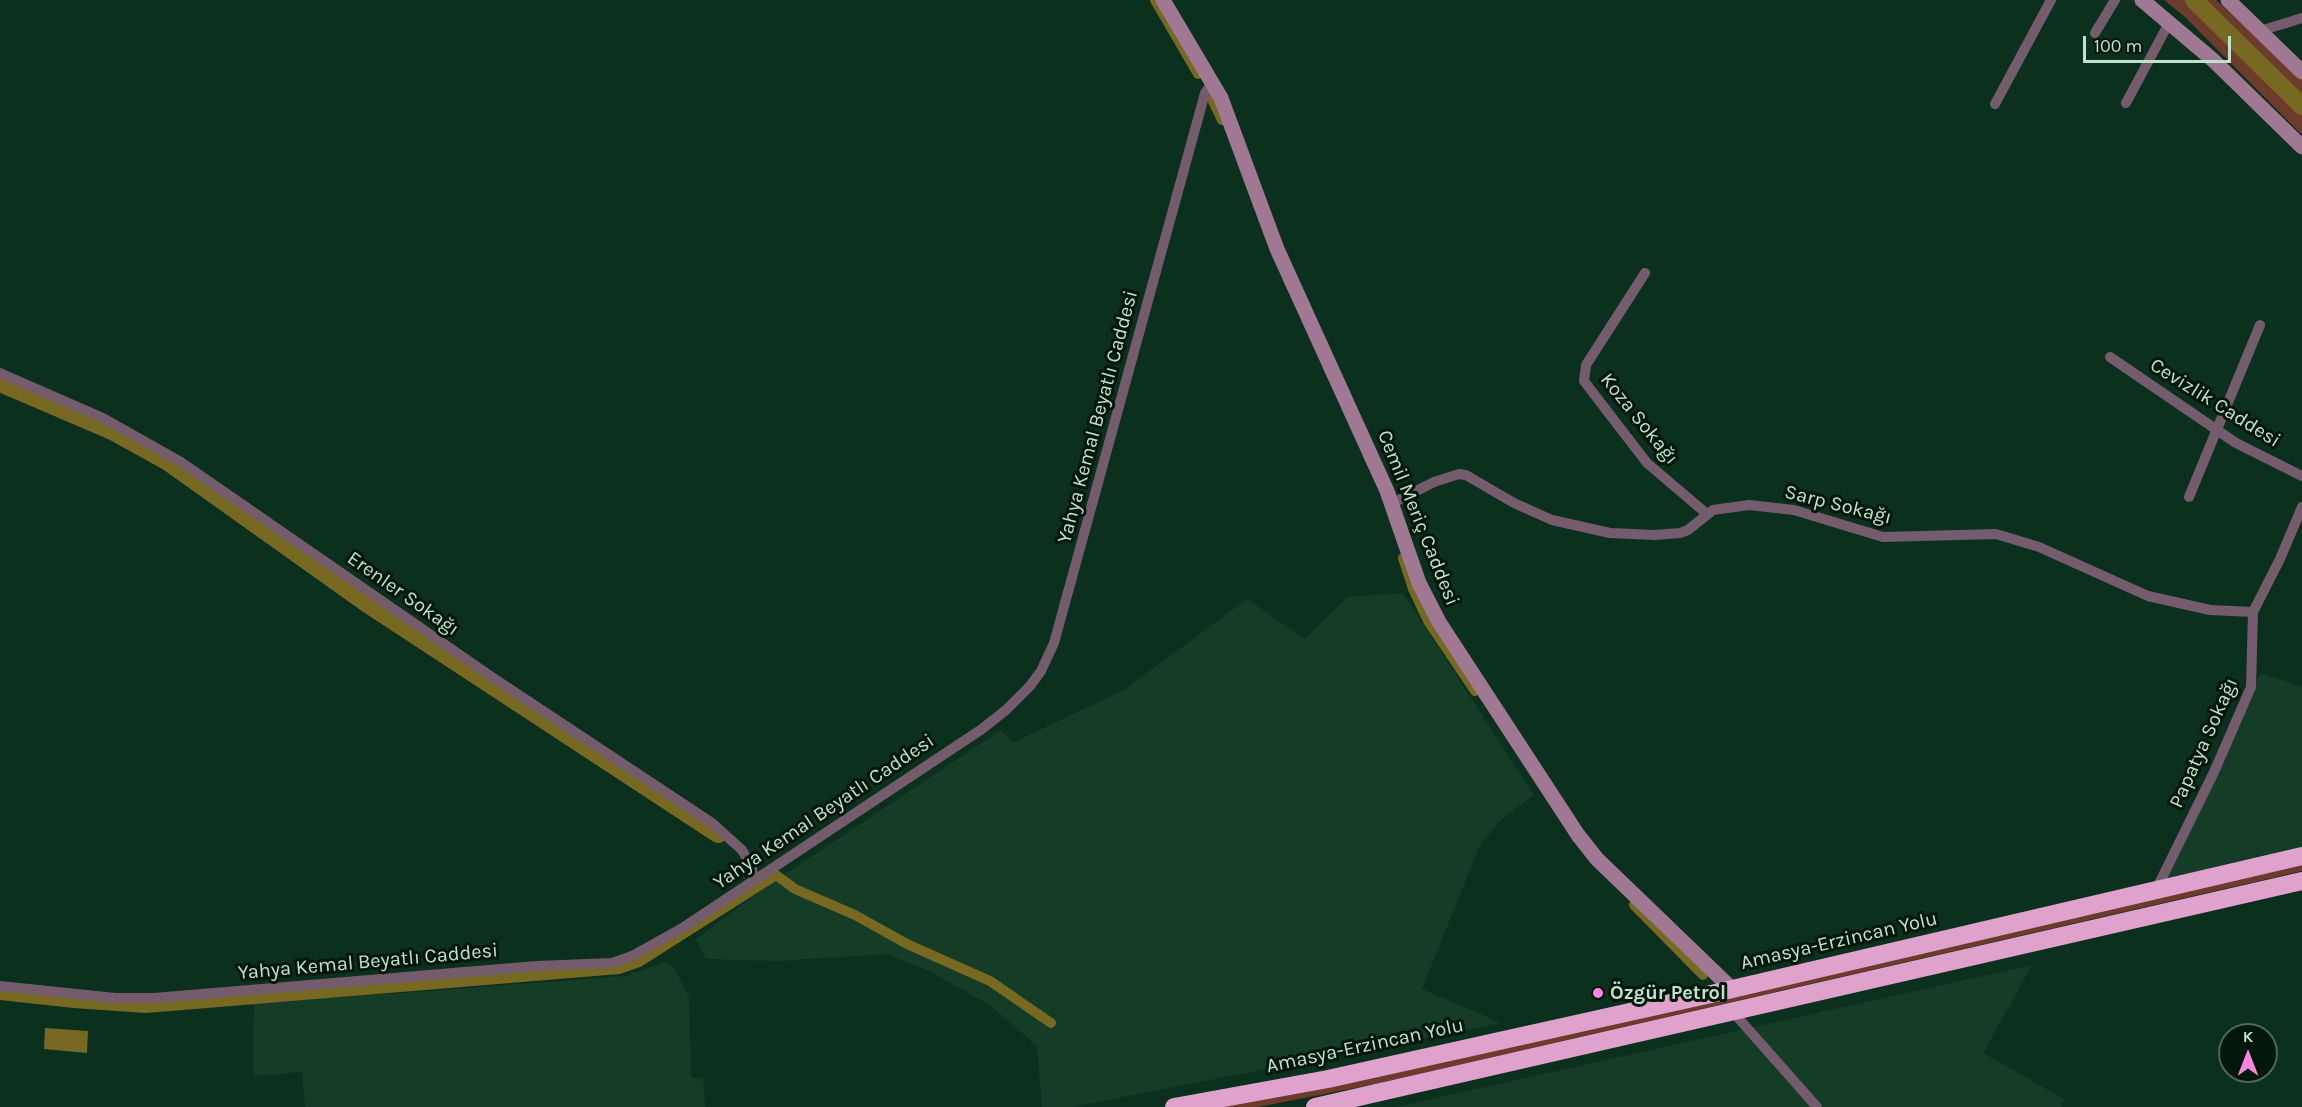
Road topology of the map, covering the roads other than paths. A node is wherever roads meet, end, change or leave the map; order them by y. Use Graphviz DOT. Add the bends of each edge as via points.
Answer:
graph roads {
  1 [pos="1163,0"];
  2 [pos="2051,0"];
  3 [pos="2115,0"];
  4 [pos="2142,0"];
  5 [pos="2229,0"];
  6 [pos="2302,18"];
  7 [pos="2170,21"];
  8 [pos="2260,31"];
  9 [pos="2096,33"];
  10 [pos="2302,72"];
  11 [pos="1212,83"];
  12 [pos="2126,103"];
  13 [pos="1995,104"];
  14 [pos="2302,147"];
  15 [pos="1645,273"];
  16 [pos="2260,325"];
  17 [pos="2110,357"];
  18 [pos="0,373"];
  19 [pos="2217,429"];
  20 [pos="2302,476"];
  21 [pos="2189,497"];
  22 [pos="1391,504"];
  23 [pos="2302,507"];
  24 [pos="1707,514"];
  25 [pos="2253,612"];
  26 [pos="2302,856"];
  27 [pos="753,881"];
  28 [pos="2302,881"];
  29 [pos="2156,890"];
  30 [pos="0,986"];
  31 [pos="1732,989"];
  32 [pos="1733,1012"];
  33 [pos="1174,1107"];
  34 [pos="1315,1107"];
  35 [pos="1817,1107"];
  1 -- 11 [label="street, Cemil Meriç Caddesi"];
  2 -- 13 [label="street"];
  3 -- 9 [label="street"];
  4 -- 7 [label="street"];
  5 -- 8 [label="street"];
  6 -- 8 [label="street"];
  7 -- 12 [label="street"];
  7 -- 14 [label="street"];
  8 -- 10 [label="street"];
  11 -- 22 [label="street, Cemil Meriç Caddesi" via="1233,128 1285,269"];
  11 -- 27 [label="street, Yahya Kemal Beyatlı Caddesi" via="1205,93 1057,634 1041,671 1018,700 982,729"];
  15 -- 24 [label="street, Koza Sokağı" via="1586,365 1584,381 1647,463"];
  16 -- 19 [label="street"];
  17 -- 19 [label="street, Cevizlik Caddesi"];
  18 -- 27 [label="street, Erenler Sokağı" via="103,418 181,462 712,824 742,850 752,868"];
  19 -- 20 [label="street, Cevizlik Caddesi"];
  19 -- 21 [label="street"];
  22 -- 24 [label="street, Sarp Sokağı" via="1459,474 1530,511 1589,530 1671,534 1688,530"];
  22 -- 31 [label="street, Cemil Meriç Caddesi" via="1419,583 1439,622 1578,835 1619,882"];
  23 -- 25 [label="street, Papatya Sokağı"];
  24 -- 25 [label="street, Sarp Sokağı" via="1736,506 1761,505 1816,516 1883,537 1996,534 2039,547 2148,596 2210,610"];
  25 -- 29 [label="street, Papatya Sokağı" via="2251,687"];
  26 -- 29 [label="highway, Amasya-Erzincan Yolu"];
  27 -- 30 [label="street, Yahya Kemal Beyatlı Caddesi" via="663,939 612,963 154,998 115,998"];
  28 -- 32 [label="highway"];
  29 -- 31 [label="highway, Amasya-Erzincan Yolu"];
  31 -- 33 [label="highway, Amasya-Erzincan Yolu" via="1328,1079"];
  32 -- 34 [label="highway"];
  32 -- 35 [label="street"];
}
